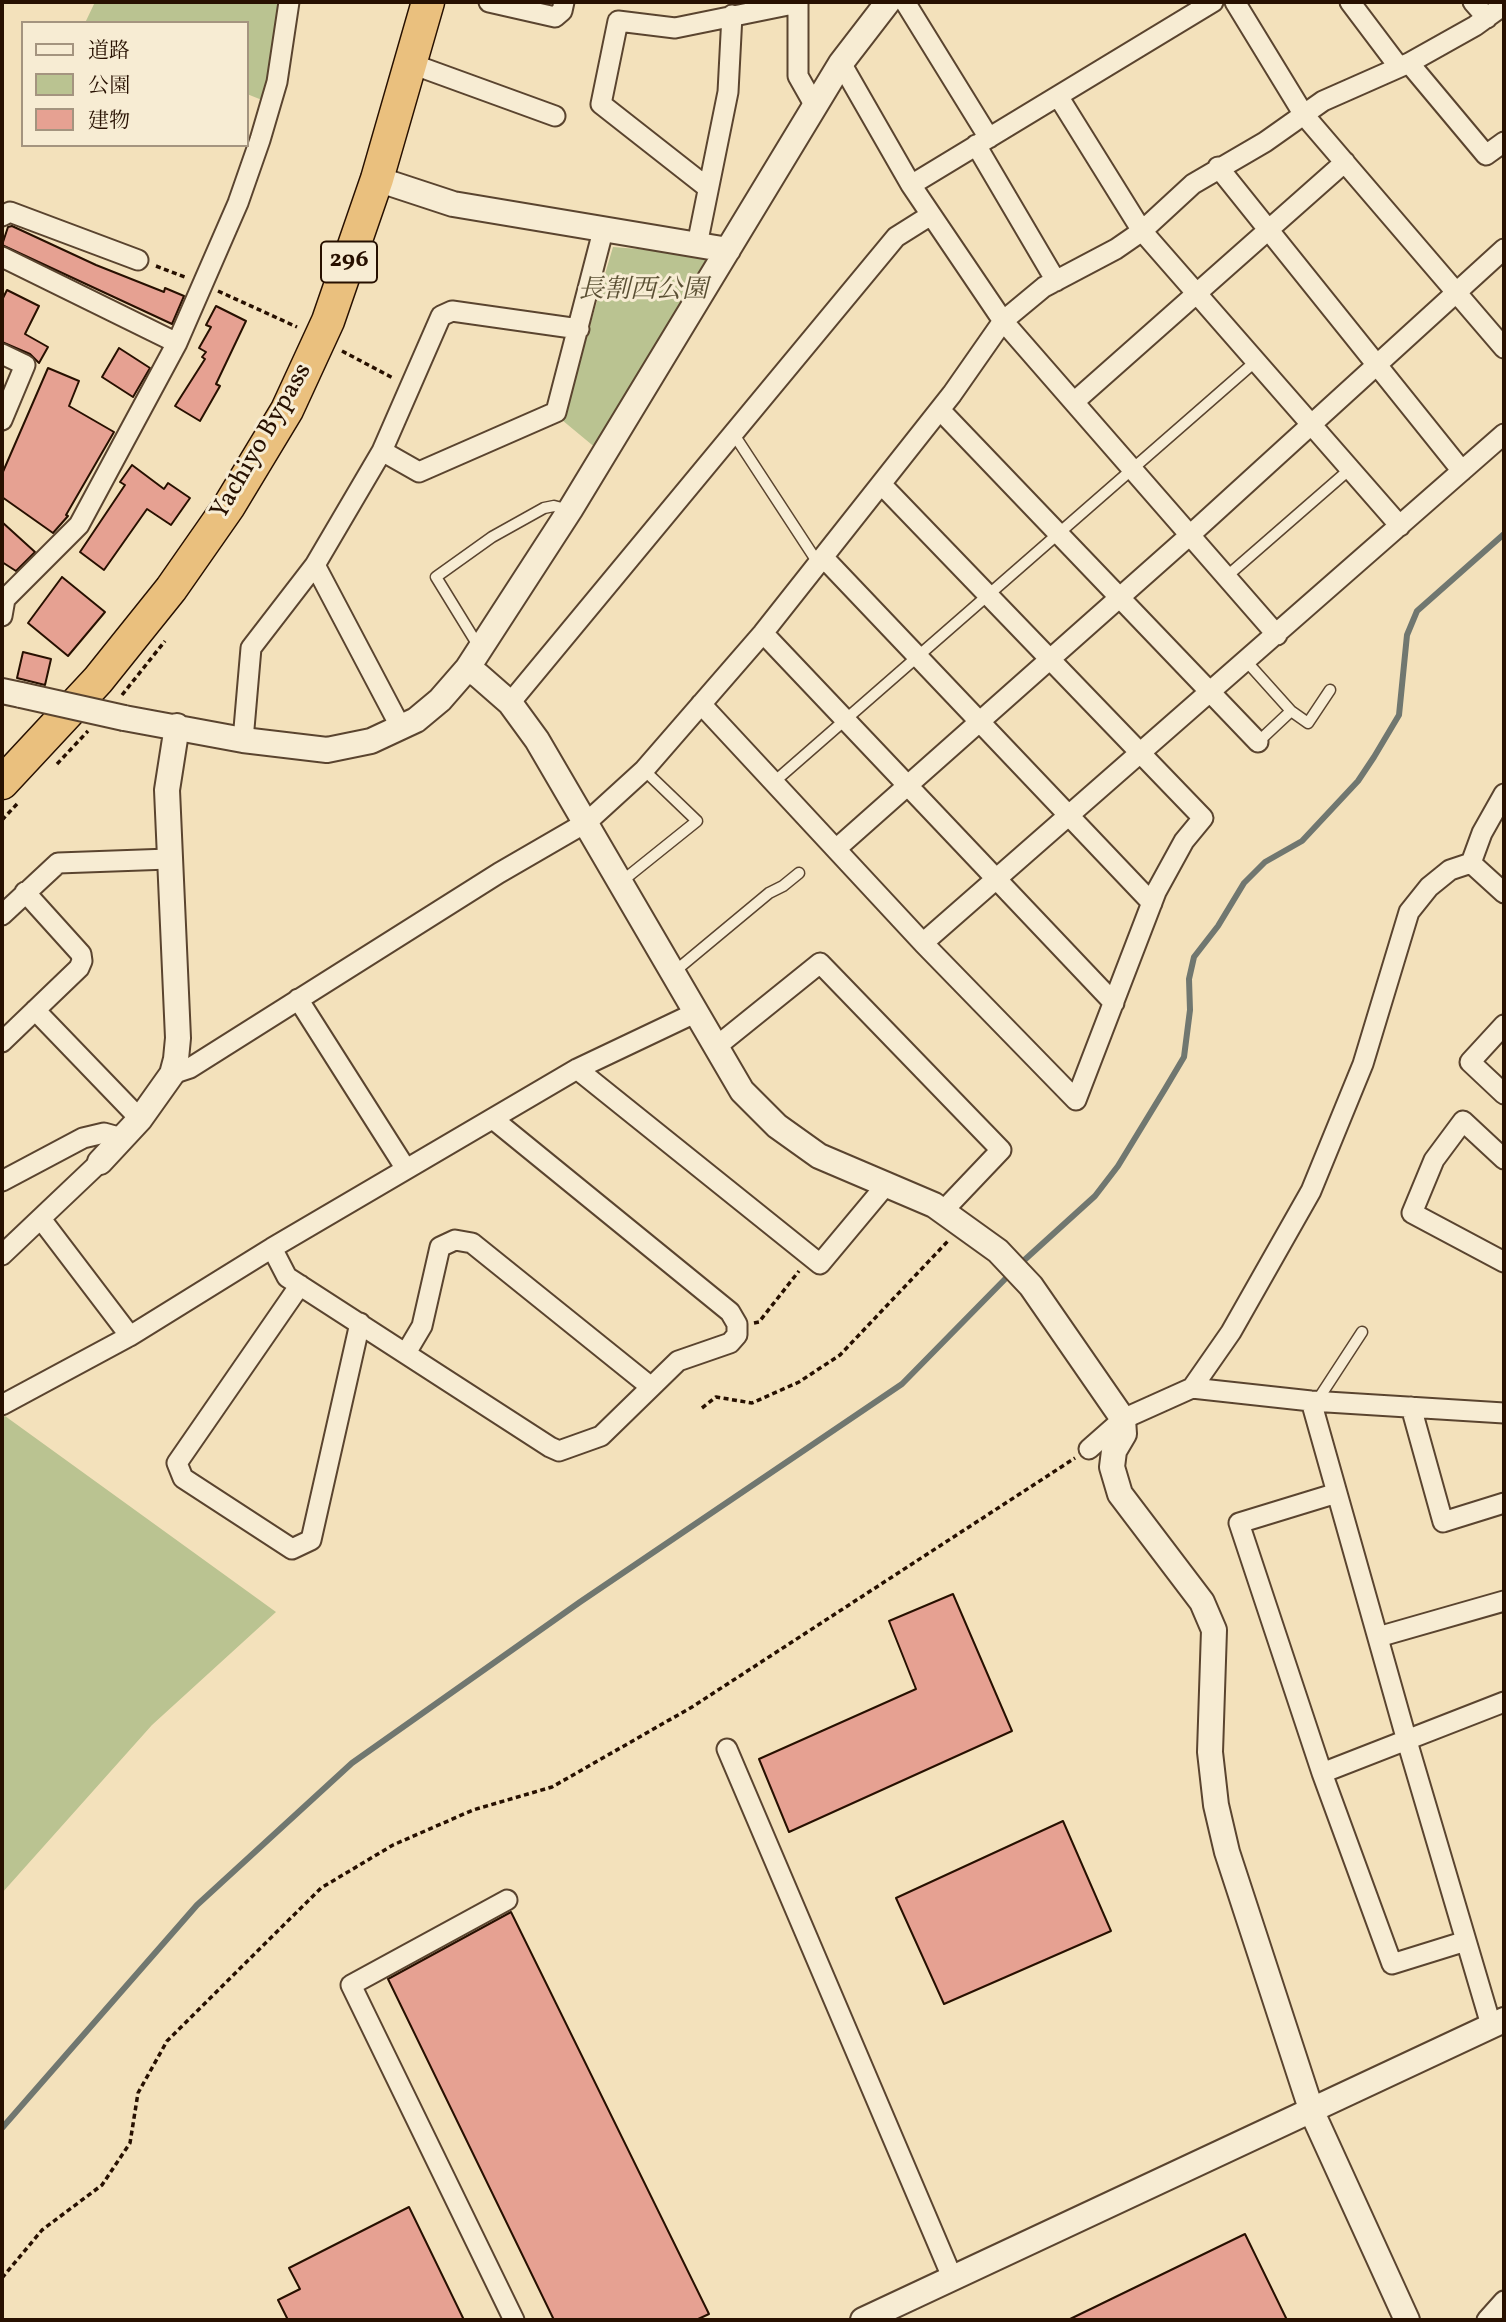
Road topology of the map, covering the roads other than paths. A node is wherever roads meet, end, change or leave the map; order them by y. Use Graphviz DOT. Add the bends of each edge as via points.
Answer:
graph roads {
  1 [pos="289,2"];
  2 [pos="428,2"];
  3 [pos="489,2"];
  4 [pos="564,2"];
  5 [pos="799,2"];
  6 [pos="888,2"];
  7 [pos="905,2"];
  8 [pos="1213,2"];
  9 [pos="1235,2"];
  10 [pos="1350,2"];
  11 [pos="1474,2"];
  12 [pos="1504,5"];
  13 [pos="870,14"];
  14 [pos="732,15"];
  15 [pos="1487,18"];
  16 [pos="841,63"];
  17 [pos="412,64"];
  18 [pos="1404,65"];
  19 [pos="1058,96"];
  20 [pos="815,106"];
  21 [pos="1304,115"];
  22 [pos="555,116"];
  23 [pos="982,141"];
  24 [pos="1504,142"];
  25 [pos="1345,162"];
  26 [pos="1218,167"];
  27 [pos="377,179"];
  28 [pos="911,185"];
  29 [pos="708,188"];
  30 [pos="931,215"];
  31 [pos="2,216"];
  32 [pos="603,231"];
  33 [pos="1142,231"];
  34 [pos="1268,231"];
  35 [pos="697,244"];
  36 [pos="1504,249"];
  37 [pos="728,250"];
  38 [pos="2,257"];
  39 [pos="138,260"];
  40 [pos="1056,281"];
  41 [pos="1457,290"];
  42 [pos="1197,293"];
  43 [pos="1003,321"];
  44 [pos="579,328"];
  45 [pos="177,344"];
  46 [pos="1504,348"];
  47 [pos="2,354"];
  48 [pos="1256,361"];
  49 [pos="1376,364"];
  50 [pos="1074,402"];
  51 [pos="940,410"];
  52 [pos="2,420"];
  53 [pos="1311,424"];
  54 [pos="733,433"];
  55 [pos="1504,434"];
  56 [pos="382,451"];
  57 [pos="1350,469"];
  58 [pos="1134,471"];
  59 [pos="1462,471"];
  60 [pos="881,484"];
  61 [pos="570,510"];
  62 [pos="1400,526"];
  63 [pos="1059,534"];
  64 [pos="1190,535"];
  65 [pos="821,560"];
  66 [pos="315,565"];
  67 [pos="1226,577"];
  68 [pos="987,595"];
  69 [pos="1120,598"];
  70 [pos="2,616"];
  71 [pos="763,632"];
  72 [pos="1277,635"];
  73 [pos="917,657"];
  74 [pos="473,659"];
  75 [pos="1049,660"];
  76 [pos="1247,662"];
  77 [pos="1330,691"];
  78 [pos="11,693"];
  79 [pos="1211,693"];
  80 [pos="510,703"];
  81 [pos="701,704"];
  82 [pos="1291,711"];
  83 [pos="846,719"];
  84 [pos="979,722"];
  85 [pos="177,726"];
  86 [pos="401,728"];
  87 [pos="243,740"];
  88 [pos="1258,742"];
  89 [pos="1141,754"];
  90 [pos="644,770"];
  91 [pos="774,782"];
  92 [pos="2,783"];
  93 [pos="908,785"];
  94 [pos="1504,794"];
  95 [pos="1069,817"];
  96 [pos="587,822"];
  97 [pos="836,849"];
  98 [pos="169,859"];
  99 [pos="1471,863"];
  100 [pos="799,873"];
  101 [pos="997,879"];
  102 [pos="620,883"];
  103 [pos="25,892"];
  104 [pos="1504,893"];
  105 [pos="1152,903"];
  106 [pos="2,915"];
  107 [pos="923,943"];
  108 [pos="674,972"];
  109 [pos="298,999"];
  110 [pos="1114,1003"];
  111 [pos="35,1010"];
  112 [pos="697,1012"];
  113 [pos="1504,1025"];
  114 [pos="2,1042"];
  115 [pos="717,1046"];
  116 [pos="577,1069"];
  117 [pos="172,1074"];
  118 [pos="1504,1094"];
  119 [pos="140,1119"];
  120 [pos="493,1119"];
  121 [pos="122,1138"];
  122 [pos="1504,1159"];
  123 [pos="100,1161"];
  124 [pos="406,1169"];
  125 [pos="2,1181"];
  126 [pos="886,1185"];
  127 [pos="953,1218"];
  128 [pos="41,1219"];
  129 [pos="272,1248"];
  130 [pos="2,1255"];
  131 [pos="1504,1262"];
  132 [pos="300,1285"];
  133 [pos="360,1323"];
  134 [pos="1362,1332"];
  135 [pos="130,1336"];
  136 [pos="406,1353"];
  137 [pos="651,1387"];
  138 [pos="1192,1388"];
  139 [pos="1314,1401"];
  140 [pos="2,1405"];
  141 [pos="1411,1407"];
  142 [pos="1504,1413"];
  143 [pos="1123,1419"];
  144 [pos="1089,1449"];
  145 [pos="1337,1493"];
  146 [pos="1504,1503"];
  147 [pos="1504,1601"];
  148 [pos="1377,1637"];
  149 [pos="1504,1702"];
  150 [pos="1406,1741"];
  151 [pos="727,1749"];
  152 [pos="1322,1773"];
  153 [pos="507,1900"];
  154 [pos="1466,1941"];
  155 [pos="1498,2022"];
  156 [pos="1312,2112"];
  157 [pos="951,2277"];
  158 [pos="1504,2301"];
  159 [pos="514,2320"];
  160 [pos="863,2320"];
  161 [pos="1407,2320"];
  162 [pos="1488,2320"];
  1 -- 45 [label="street" via="277,82 260,140"];
  2 -- 17 [label="highway, Yachiyo Bypass / 296"];
  3 -- 4 [label="street" via="555,17"];
  5 -- 14 [label="street"];
  5 -- 20 [label="street" via="798,76"];
  6 -- 13 [label="street"];
  7 -- 23 [label="street"];
  8 -- 19 [label="street"];
  9 -- 21 [label="street"];
  10 -- 18 [label="street"];
  11 -- 15 [label="street"];
  12 -- 15 [label="street"];
  13 -- 16 [label="street"];
  14 -- 29 [label="street" via="728,92"];
  14 -- 29 [label="street" via="666,29 618,21 601,104"];
  15 -- 18 [label="street"];
  16 -- 20 [label="street"];
  16 -- 28 [label="street"];
  17 -- 22 [label="street"];
  17 -- 27 [label="highway, Yachiyo Bypass / 296"];
  18 -- 21 [label="street" via="1323,101"];
  18 -- 24 [label="street" via="1486,155"];
  19 -- 23 [label="street"];
  19 -- 33 [label="street"];
  20 -- 37 [label="street"];
  21 -- 25 [label="street"];
  21 -- 26 [label="street"];
  23 -- 28 [label="street"];
  23 -- 40 [label="street"];
  25 -- 34 [label="street"];
  25 -- 41 [label="street"];
  26 -- 33 [label="street"];
  26 -- 34 [label="street"];
  27 -- 32 [label="street" via="453,204"];
  27 -- 92 [label="highway, Yachiyo Bypass / 296" via="323,332 287,410 229,506 171,589 98,680"];
  28 -- 30 [label="street"];
  29 -- 35 [label="street"];
  30 -- 43 [label="street"];
  30 -- 54 [label="street" via="896,237"];
  31 -- 39 [label="street" via="10,212"];
  32 -- 35 [label="street"];
  32 -- 44 [label="street"];
  33 -- 40 [label="street"];
  33 -- 42 [label="street"];
  34 -- 42 [label="street"];
  34 -- 49 [label="street"];
  35 -- 37 [label="street"];
  36 -- 41 [label="street"];
  37 -- 61 [label="street"];
  38 -- 45 [label="street"];
  40 -- 43 [label="street"];
  41 -- 46 [label="street"];
  41 -- 49 [label="street"];
  42 -- 48 [label="street"];
  42 -- 50 [label="street"];
  43 -- 50 [label="street"];
  43 -- 51 [label="street"];
  44 -- 56 [label="street" via="556,412 419,472"];
  44 -- 56 [label="street" via="445,313"];
  45 -- 70 [label="street" via="79,525 5,600"];
  47 -- 52 [label="street" via="25,365"];
  48 -- 53 [label="street"];
  48 -- 58 [label="lane"];
  49 -- 53 [label="street"];
  49 -- 59 [label="street"];
  50 -- 58 [label="street"];
  51 -- 60 [label="street"];
  51 -- 63 [label="street"];
  53 -- 57 [label="street"];
  53 -- 64 [label="street"];
  54 -- 65 [label="lane"];
  54 -- 80 [label="street"];
  55 -- 59 [label="street"];
  56 -- 66 [label="street"];
  57 -- 62 [label="street"];
  57 -- 67 [label="lane"];
  58 -- 63 [label="lane"];
  58 -- 64 [label="street"];
  59 -- 62 [label="street"];
  60 -- 65 [label="street"];
  60 -- 68 [label="street"];
  61 -- 74 [label="street"];
  61 -- 74 [label="lane" via="544,508 492,537 436,577"];
  62 -- 72 [label="street"];
  63 -- 68 [label="lane"];
  63 -- 69 [label="street"];
  64 -- 67 [label="street"];
  64 -- 69 [label="street"];
  65 -- 71 [label="street"];
  65 -- 73 [label="street"];
  66 -- 86 [label="street"];
  66 -- 87 [label="street" via="251,648"];
  67 -- 72 [label="street"];
  68 -- 73 [label="lane"];
  68 -- 75 [label="street"];
  69 -- 75 [label="street"];
  69 -- 79 [label="street"];
  71 -- 81 [label="street"];
  71 -- 83 [label="street"];
  72 -- 76 [label="street"];
  73 -- 83 [label="lane"];
  73 -- 84 [label="street"];
  74 -- 80 [label="street"];
  74 -- 86 [label="street" via="440,701"];
  75 -- 84 [label="street"];
  75 -- 89 [label="street"];
  76 -- 79 [label="street"];
  76 -- 82 [label="lane"];
  77 -- 82 [label="lane" via="1308,723"];
  78 -- 85 [label="street, bridge"];
  79 -- 88 [label="street"];
  79 -- 89 [label="street"];
  80 -- 96 [label="street"];
  81 -- 90 [label="street"];
  81 -- 91 [label="street"];
  82 -- 88 [label="lane"];
  83 -- 91 [label="lane"];
  83 -- 93 [label="street"];
  84 -- 93 [label="street"];
  84 -- 95 [label="street"];
  85 -- 87 [label="street"];
  85 -- 98 [label="street" via="167,790"];
  86 -- 87 [label="street" via="371,741 327,750"];
  89 -- 95 [label="street"];
  89 -- 105 [label="street" via="1203,818 1184,841"];
  90 -- 96 [label="street"];
  90 -- 102 [label="lane" via="697,821"];
  91 -- 97 [label="street"];
  93 -- 97 [label="street"];
  93 -- 101 [label="street"];
  94 -- 99 [label="street"];
  95 -- 101 [label="street"];
  95 -- 105 [label="street"];
  96 -- 102 [label="street"];
  96 -- 109 [label="street"];
  97 -- 107 [label="street"];
  98 -- 103 [label="street" via="58,863"];
  98 -- 117 [label="street" via="178,1038"];
  99 -- 104 [label="street"];
  99 -- 138 [label="street" via="1450,870 1409,912 1363,1064 1311,1191 1231,1332"];
  100 -- 108 [label="lane"];
  101 -- 107 [label="street"];
  101 -- 110 [label="street"];
  102 -- 108 [label="street"];
  103 -- 106 [label="street"];
  103 -- 111 [label="street" via="81,954 82,961"];
  105 -- 110 [label="street"];
  107 -- 110 [label="street" via="1076,1100"];
  108 -- 112 [label="street"];
  109 -- 117 [label="street" via="190,1068"];
  109 -- 124 [label="street"];
  111 -- 114 [label="street"];
  111 -- 119 [label="street"];
  112 -- 115 [label="street"];
  112 -- 116 [label="street"];
  113 -- 118 [label="street" via="1470,1062"];
  115 -- 126 [label="street" via="742,1091 777,1126 819,1156"];
  115 -- 127 [label="street" via="820,963 1001,1150"];
  116 -- 120 [label="street"];
  116 -- 126 [label="street" via="820,1264"];
  117 -- 119 [label="street"];
  119 -- 121 [label="street"];
  120 -- 124 [label="street"];
  120 -- 137 [label="street" via="730,1312 737,1324 737,1335 730,1343 678,1360"];
  121 -- 123 [label="street"];
  121 -- 125 [label="street" via="103,1133 83,1138"];
  122 -- 131 [label="street" via="1463,1121 1434,1160 1412,1213"];
  123 -- 128 [label="street"];
  124 -- 129 [label="street"];
  126 -- 127 [label="street"];
  127 -- 143 [label="street" via="998,1251 1031,1286"];
  128 -- 130 [label="street"];
  128 -- 135 [label="street"];
  129 -- 132 [label="street" via="287,1277"];
  129 -- 135 [label="street"];
  132 -- 133 [label="street"];
  132 -- 133 [label="street" via="177,1463 183,1478 292,1549 311,1540"];
  133 -- 136 [label="street"];
  134 -- 139 [label="lane"];
  135 -- 140 [label="street"];
  136 -- 137 [label="street" via="559,1451 601,1436"];
  136 -- 137 [label="street" via="422,1326 440,1247 464,1241"];
  138 -- 139 [label="street"];
  138 -- 143 [label="street"];
  139 -- 141 [label="street"];
  139 -- 145 [label="street"];
  141 -- 142 [label="street"];
  141 -- 146 [label="street" via="1443,1522"];
  143 -- 144 [label="street"];
  143 -- 156 [label="street" via="1124,1434 1114,1451 1112,1467 1120,1494 1202,1602 1214,1630 1210,1752 1216,1805 1227,1852"];
  145 -- 148 [label="street"];
  145 -- 152 [label="street" via="1239,1523"];
  147 -- 148 [label="street"];
  148 -- 150 [label="street"];
  149 -- 150 [label="street"];
  150 -- 152 [label="street"];
  150 -- 154 [label="street"];
  151 -- 157 [label="street"];
  152 -- 154 [label="street" via="1392,1964"];
  153 -- 159 [label="street" via="351,1986"];
  154 -- 155 [label="street"];
  155 -- 156 [label="street"];
  156 -- 157 [label="street"];
  156 -- 161 [label="street"];
  157 -- 160 [label="street"];
  158 -- 162 [label="street"];
}
